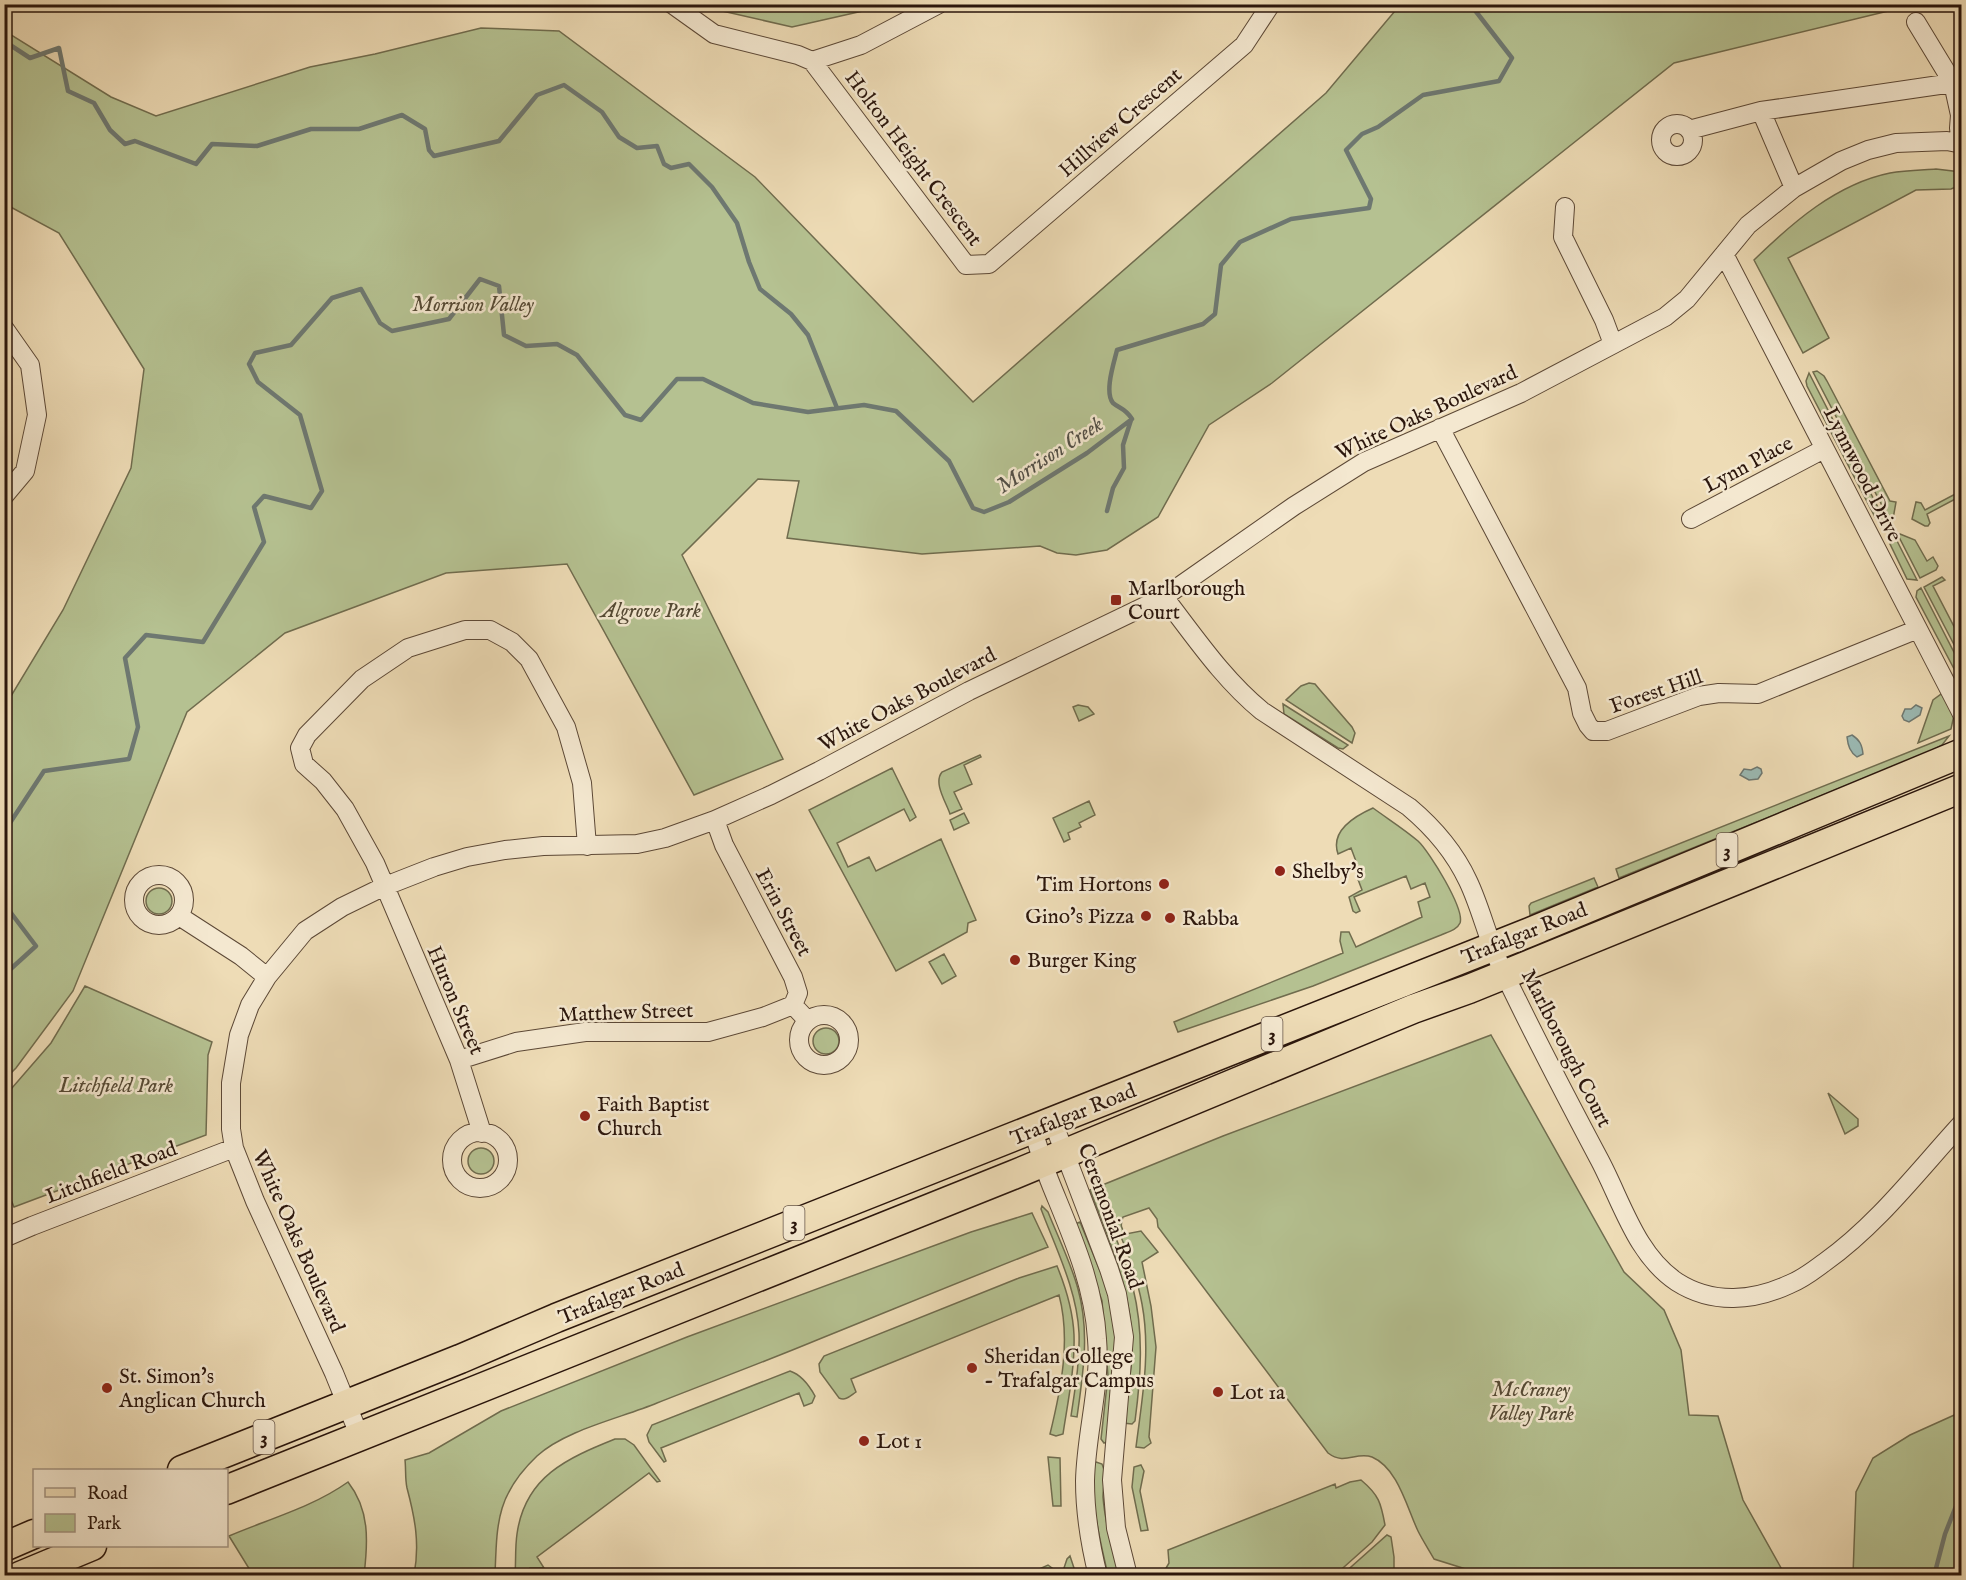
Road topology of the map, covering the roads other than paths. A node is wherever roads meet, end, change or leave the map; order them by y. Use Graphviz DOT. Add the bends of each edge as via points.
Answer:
graph roads {
  1 [pos="672,4"];
  2 [pos="939,4"];
  3 [pos="1270,4"];
  4 [pos="1916,22"];
  5 [pos="812,61"];
  6 [pos="1953,83"];
  7 [pos="1761,111"];
  8 [pos="1689,130"];
  9 [pos="1961,144"];
  10 [pos="1794,188"];
  11 [pos="1565,207"];
  12 [pos="1724,254"];
  13 [pos="989,264"];
  14 [pos="4,328"];
  15 [pos="1613,344"];
  16 [pos="1440,428"];
  17 [pos="1824,449"];
  18 [pos="4,496"];
  19 [pos="1691,519"];
  20 [pos="1164,597"];
  21 [pos="1918,629"];
  22 [pos="1962,714"];
  23 [pos="1962,753"];
  24 [pos="1962,788"];
  25 [pos="715,820"];
  26 [pos="587,846"];
  27 [pos="383,887"];
  28 [pos="179,916"];
  29 [pos="1492,946"];
  30 [pos="1505,974"];
  31 [pos="267,977"];
  32 [pos="793,1005"];
  33 [pos="808,1021"];
  34 [pos="459,1060"];
  35 [pos="1962,1123"];
  36 [pos="1043,1126"];
  37 [pos="482,1132"];
  38 [pos="234,1148"];
  39 [pos="1054,1157"];
  40 [pos="4,1239"];
  41 [pos="347,1404"];
  42 [pos="360,1437"];
  43 [pos="184,1469"];
  44 [pos="228,1489"];
  45 [pos="33,1534"];
  46 [pos="4,1547"];
  47 [pos="87,1547"];
  48 [pos="20,1575"];
  49 [pos="1098,1575"];
  50 [pos="1128,1575"];
  1 -- 5 [label="street" via="714,34"];
  2 -- 5 [label="street" via="861,45"];
  3 -- 13 [label="street, Hillview Crescent" via="1244,45"];
  4 -- 6 [label="street"];
  5 -- 13 [label="street, Holton Height Crescent" via="966,265"];
  6 -- 7 [label="street"];
  6 -- 9 [label="street"];
  7 -- 8 [label="street"];
  7 -- 10 [label="street"];
  9 -- 10 [label="street, White Oaks Boulevard" via="1921,141 1868,150"];
  10 -- 12 [label="street, White Oaks Boulevard" via="1748,225"];
  11 -- 15 [label="street" via="1563,237"];
  12 -- 15 [label="street, White Oaks Boulevard" via="1687,299 1665,316"];
  12 -- 17 [label="street, Lynnwood Drive"];
  14 -- 18 [label="street" via="30,365 37,415 25,471"];
  15 -- 16 [label="street, White Oaks Boulevard" via="1521,393"];
  16 -- 20 [label="street, White Oaks Boulevard" via="1364,462"];
  16 -- 21 [label="street, Forest Hill" via="1577,688 1582,713 1593,731 1623,726 1699,696 1758,694"];
  17 -- 19 [label="street, Lynn Place"];
  17 -- 21 [label="street, Lynnwood Drive"];
  20 -- 25 [label="street, White Oaks Boulevard"];
  20 -- 29 [label="street, Marlborough Court" via="1241,694 1430,824 1469,882"];
  21 -- 22 [label="street, Lynnwood Drive"];
  23 -- 29 [label="main road, Trafalgar Road / 3"];
  24 -- 30 [label="main road, Trafalgar Road / 3"];
  25 -- 26 [label="street, White Oaks Boulevard" via="637,844"];
  25 -- 32 [label="street, Erin Street" via="724,845 793,977 798,993"];
  26 -- 27 [label="street, White Oaks Boulevard" via="543,846 467,857"];
  26 -- 27 [label="street, Huron Street" via="582,783 566,727 529,659 512,642 490,630 465,630 408,648 362,679 307,735 300,748 304,764 345,808 375,863"];
  27 -- 31 [label="street, White Oaks Boulevard" via="342,907 305,932"];
  27 -- 34 [label="street, Huron Street"];
  28 -- 31 [label="street"];
  29 -- 30 [label="street, Marlborough Court"];
  29 -- 36 [label="main road, Trafalgar Road / 3"];
  30 -- 35 [label="street, Marlborough Court" via="1638,1239 1654,1262 1677,1282 1697,1292 1720,1298 1745,1298 1792,1283 1814,1270 1879,1217"];
  30 -- 39 [label="main road, Trafalgar Road / 3"];
  31 -- 38 [label="street, White Oaks Boulevard" via="249,1005 239,1035 231,1083"];
  32 -- 33 [label="street"];
  32 -- 34 [label="street, Matthew Street" via="708,1032 585,1032 516,1042"];
  34 -- 37 [label="street, Huron Street"];
  36 -- 39 [label="street, Ceremonial Road"];
  36 -- 41 [label="main road, Trafalgar Road / 3"];
  38 -- 40 [label="street, Litchfield Road"];
  38 -- 41 [label="street, White Oaks Boulevard"];
  39 -- 42 [label="main road, Trafalgar Road / 3"];
  39 -- 49 [label="street, Ceremonial Road" via="1051,1184 1076,1246 1094,1308 1098,1341 1085,1479 1090,1539"];
  39 -- 50 [label="street, Ceremonial Road" via="1109,1269 1122,1320 1124,1354 1112,1488 1116,1528"];
  41 -- 42 [label="street, White Oaks Boulevard"];
  41 -- 43 [label="main road, Trafalgar Road / 3"];
  42 -- 44 [label="main road, Trafalgar Road / 3"];
  45 -- 46 [label="main road"];
  47 -- 48 [label="main road"];
}
